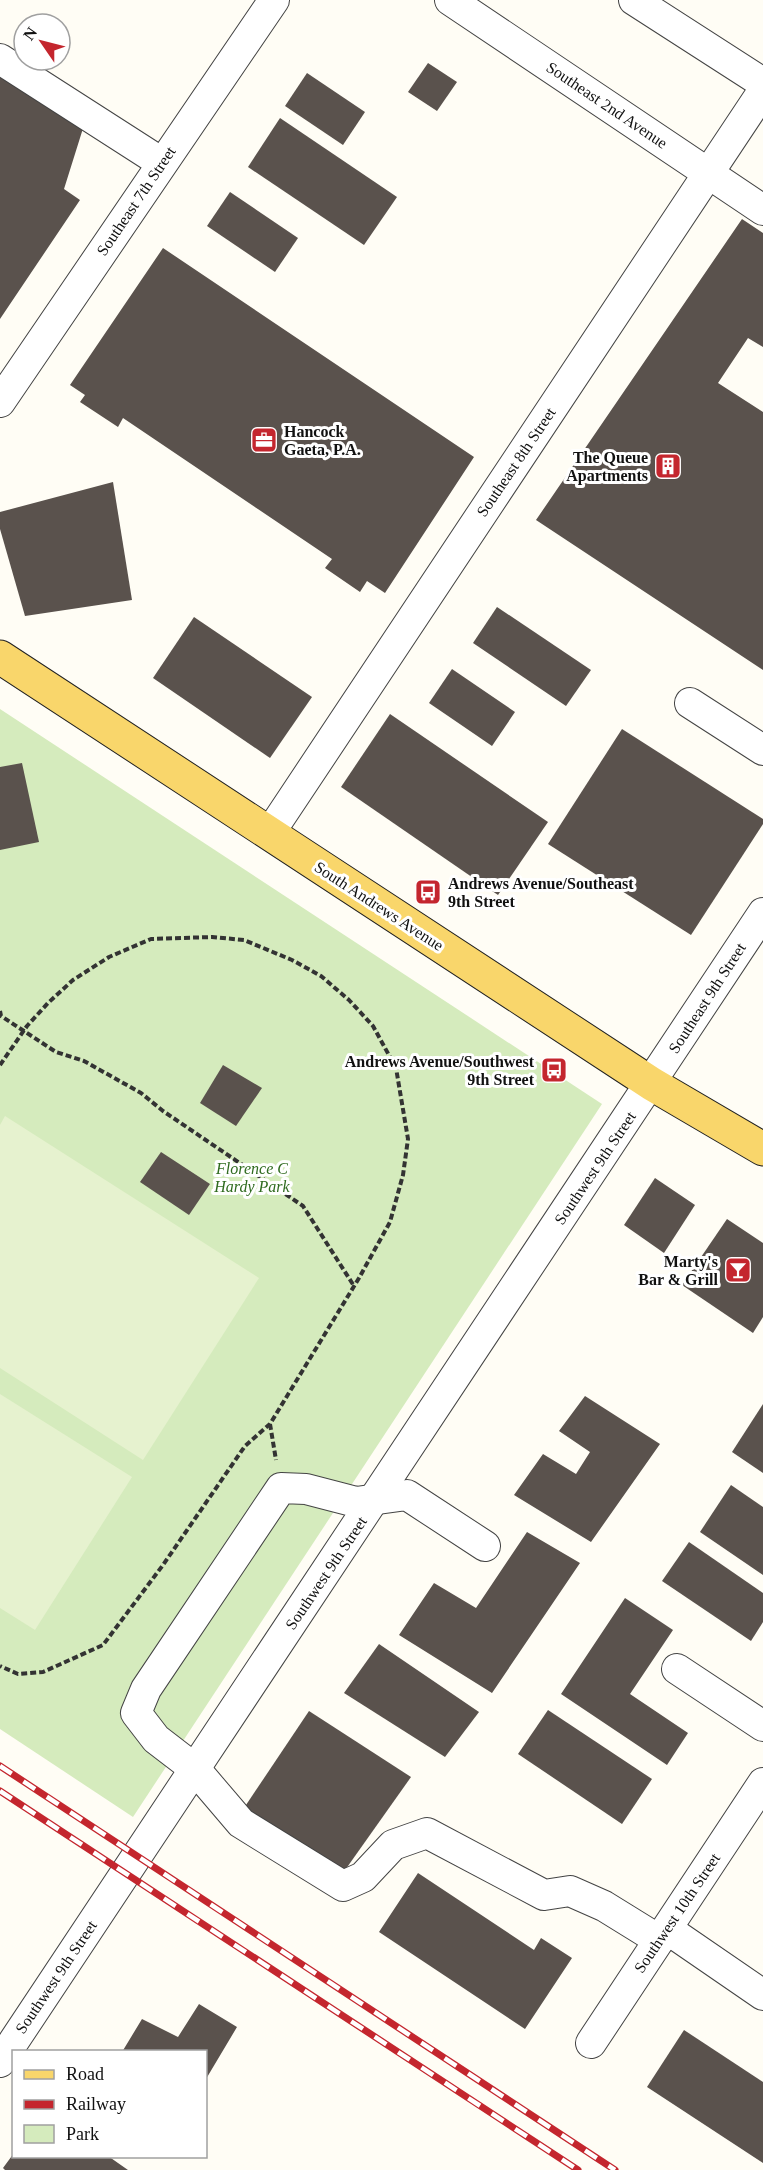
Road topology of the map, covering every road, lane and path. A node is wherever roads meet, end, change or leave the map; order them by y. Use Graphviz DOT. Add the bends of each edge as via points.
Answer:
graph roads {
  1 [pos="274,0"];
  2 [pos="450,0"];
  3 [pos="634,0"];
  4 [pos="0,59"];
  5 [pos="763,83"];
  6 [pos="763,91"];
  7 [pos="162,163"];
  8 [pos="708,173"];
  9 [pos="763,210"];
  10 [pos="0,402"];
  11 [pos="0,657"];
  12 [pos="690,703"];
  13 [pos="763,750"];
  14 [pos="269,834"];
  15 [pos="763,913"];
  16 [pos="0,1011"];
  17 [pos="24,1030"];
  18 [pos="0,1065"];
  19 [pos="652,1084"];
  20 [pos="763,1149"];
  21 [pos="354,1286"];
  22 [pos="374,1501"];
  23 [pos="485,1546"];
  24 [pos="0,1666"];
  25 [pos="677,1669"];
  26 [pos="763,1726"];
  27 [pos="195,1769"];
  28 [pos="763,1783"];
  29 [pos="663,1935"];
  30 [pos="763,1995"];
  31 [pos="591,2043"];
  32 [pos="0,2062"];
  1 -- 7 [label="street, Southeast 7th Street"];
  2 -- 8 [label="street, Southeast 2nd Avenue"];
  3 -- 5 [label="street"];
  4 -- 7 [label="street"];
  6 -- 8 [label="street, Southeast 8th Street"];
  7 -- 10 [label="street, Southeast 7th Street"];
  8 -- 9 [label="street, Southeast 2nd Avenue"];
  8 -- 14 [label="street, Southeast 8th Street"];
  11 -- 14 [label="main road, South Andrews Avenue"];
  12 -- 13 [label="street"];
  14 -- 19 [label="main road, South Andrews Avenue"];
  15 -- 19 [label="street, Southeast 9th Street"];
  16 -- 17 [label="path" via="1,1016"];
  17 -- 18 [label="path"];
  17 -- 21 [label="path" via="56,1052 84,1061 141,1093 303,1206"];
  17 -- 21 [label="path" via="73,980 109,957 151,939 244,940 321,976 373,1026 396,1068 408,1139 390,1222"];
  19 -- 20 [label="main road, South Andrews Avenue"];
  19 -- 22 [label="street, Southwest 9th Street"];
  21 -- 24 [label="path" via="270,1424 245,1446 103,1645 43,1671 18,1674"];
  22 -- 23 [label="street" via="407,1495"];
  22 -- 27 [label="street, Southwest 9th Street"];
  22 -- 27 [label="street" via="356,1502 306,1489 281,1488 146,1689 136,1713 156,1739"];
  25 -- 26 [label="street"];
  27 -- 29 [label="street" via="241,1822 343,1886 363,1877 393,1845 428,1833 544,1894 570,1891"];
  27 -- 32 [label="street, Southwest 9th Street"];
  28 -- 29 [label="street, Southwest 10th Street"];
  29 -- 30 [label="street"];
  29 -- 31 [label="street, Southwest 10th Street"];
}
